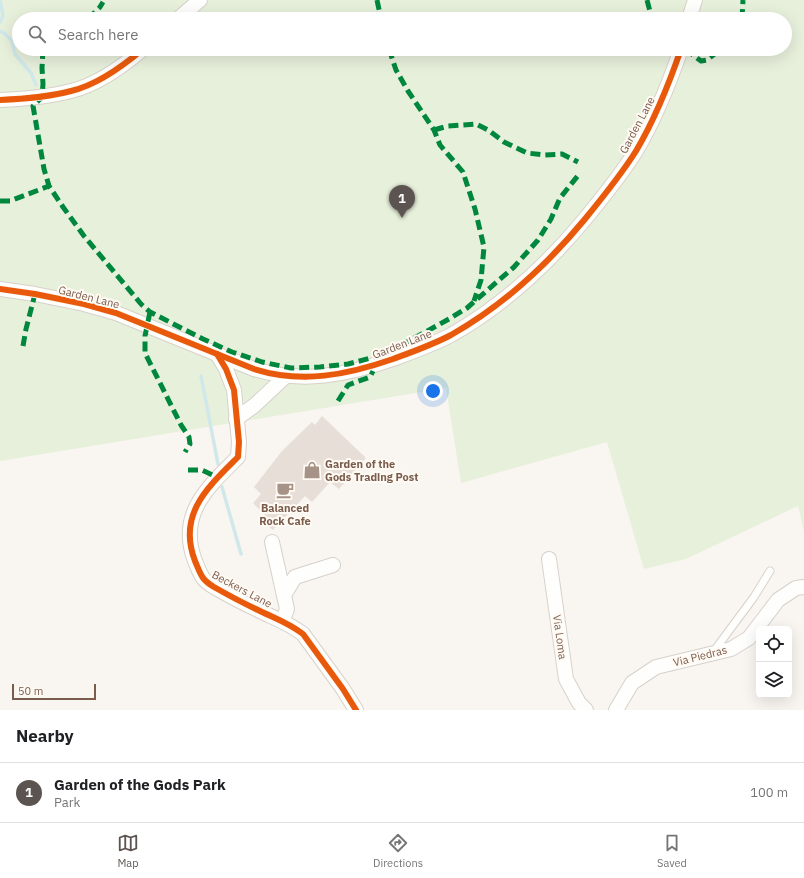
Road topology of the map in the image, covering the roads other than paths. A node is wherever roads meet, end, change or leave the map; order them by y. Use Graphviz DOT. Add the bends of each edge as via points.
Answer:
graph roads {
  1 [pos="200,0"];
  2 [pos="695,0"];
  3 [pos="186,12"];
  4 [pos="692,12"];
  5 [pos="135,56"];
  6 [pos="678,56"];
  7 [pos="0,100"];
  8 [pos="0,289"];
  9 [pos="218,354"];
  10 [pos="286,376"];
  11 [pos="236,419"];
  12 [pos="272,542"];
  13 [pos="549,559"];
  14 [pos="333,565"];
  15 [pos="770,571"];
  16 [pos="804,587"];
  17 [pos="284,595"];
  18 [pos="283,620"];
  19 [pos="713,653"];
  20 [pos="356,710"];
  21 [pos="586,710"];
  22 [pos="616,710"];
  1 -- 3 [label="street"];
  2 -- 4 [label="street"];
  5 -- 7 [label="street" via="112,72 72,91 42,97"];
  6 -- 10 [label="street, Garden Lane" via="666,89 636,151 607,193 547,262 505,299 433,344 382,363 336,375"];
  8 -- 9 [label="street, Garden Lane" via="84,304 116,313"];
  9 -- 10 [label="street, Garden Lane" via="268,374"];
  9 -- 11 [label="street, Beckers Lane" via="233,385"];
  10 -- 11 [label="street"];
  11 -- 18 [label="street, Beckers Lane" via="238,457 217,476 194,509 190,519 192,554 202,578 214,587"];
  12 -- 17 [label="street"];
  13 -- 21 [label="street, Via Loma" via="566,679 579,703"];
  14 -- 17 [label="street" via="294,578"];
  15 -- 19 [label="lane"];
  16 -- 19 [label="street, Via Piedras" via="796,588 778,600 749,638 731,649"];
  17 -- 18 [label="street" via="287,609"];
  18 -- 20 [label="street, Beckers Lane" via="303,634"];
  19 -- 22 [label="street, Via Piedras" via="656,667 632,683"];
}
